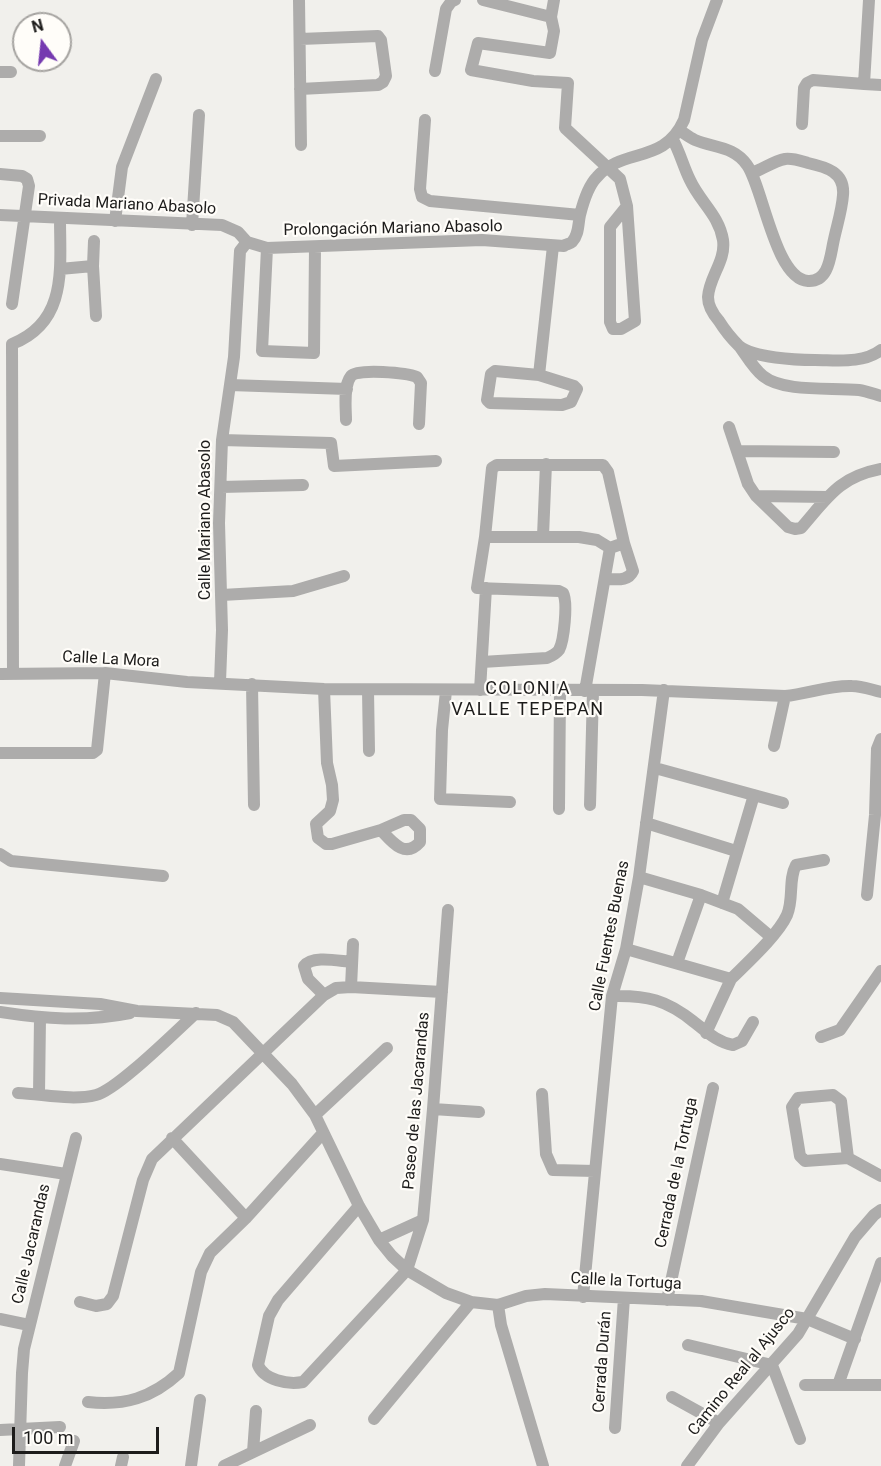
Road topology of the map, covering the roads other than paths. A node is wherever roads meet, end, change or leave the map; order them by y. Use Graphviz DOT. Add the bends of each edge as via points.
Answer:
graph roads {
  1 [pos="299,0"];
  2 [pos="455,0"];
  3 [pos="483,0"];
  4 [pos="554,0"];
  5 [pos="717,0"];
  6 [pos="870,0"];
  7 [pos="551,17"];
  8 [pos="300,39"];
  9 [pos="435,71"];
  10 [pos="156,79"];
  11 [pos="864,84"];
  12 [pos="881,85"];
  13 [pos="300,89"];
  14 [pos="200,116"];
  15 [pos="425,120"];
  16 [pos="802,124"];
  17 [pos="676,134"];
  18 [pos="0,136"];
  19 [pos="40,136"];
  20 [pos="301,145"];
  21 [pos="607,168"];
  22 [pos="752,173"];
  23 [pos="0,174"];
  24 [pos="627,206"];
  25 [pos="0,215"];
  26 [pos="580,215"];
  27 [pos="25,217"];
  28 [pos="60,218"];
  29 [pos="114,221"];
  30 [pos="192,225"];
  31 [pos="94,241"];
  32 [pos="553,246"];
  33 [pos="243,247"];
  34 [pos="315,247"];
  35 [pos="267,248"];
  36 [pos="93,266"];
  37 [pos="60,269"];
  38 [pos="12,304"];
  39 [pos="96,316"];
  40 [pos="6,344"];
  41 [pos="741,347"];
  42 [pos="881,350"];
  43 [pos="538,375"];
  44 [pos="230,386"];
  45 [pos="347,389"];
  46 [pos="881,396"];
  47 [pos="346,420"];
  48 [pos="419,424"];
  49 [pos="729,427"];
  50 [pos="222,440"];
  51 [pos="738,451"];
  52 [pos="834,452"];
  53 [pos="436,461"];
  54 [pos="546,464"];
  55 [pos="881,469"];
  56 [pos="303,485"];
  57 [pos="221,488"];
  58 [pos="756,496"];
  59 [pos="828,497"];
  60 [pos="543,536"];
  61 [pos="485,537"];
  62 [pos="624,543"];
  63 [pos="610,548"];
  64 [pos="344,576"];
  65 [pos="605,579"];
  66 [pos="486,588"];
  67 [pos="222,595"];
  68 [pos="482,662"];
  69 [pos="105,673"];
  70 [pos="6,674"];
  71 [pos="220,682"];
  72 [pos="252,684"];
  73 [pos="324,689"];
  74 [pos="368,690"];
  75 [pos="480,690"];
  76 [pos="560,690"];
  77 [pos="664,690"];
  78 [pos="446,691"];
  79 [pos="589,691"];
  80 [pos="881,692"];
  81 [pos="785,696"];
  82 [pos="881,739"];
  83 [pos="774,746"];
  84 [pos="369,751"];
  85 [pos="0,753"];
  86 [pos="655,768"];
  87 [pos="754,795"];
  88 [pos="510,802"];
  89 [pos="783,803"];
  90 [pos="254,805"];
  91 [pos="590,805"];
  92 [pos="559,809"];
  93 [pos="646,823"];
  94 [pos="381,830"];
  95 [pos="736,851"];
  96 [pos="0,854"];
  97 [pos="824,860"];
  98 [pos="163,876"];
  99 [pos="639,877"];
  100 [pos="701,895"];
  101 [pos="867,895"];
  102 [pos="722,903"];
  103 [pos="448,910"];
  104 [pos="771,937"];
  105 [pos="353,944"];
  106 [pos="626,949"];
  107 [pos="352,962"];
  108 [pos="677,963"];
  109 [pos="881,970"];
  110 [pos="731,980"];
  111 [pos="351,987"];
  112 [pos="442,992"];
  113 [pos="324,995"];
  114 [pos="612,996"];
  115 [pos="0,998"];
  116 [pos="137,1011"];
  117 [pos="0,1012"];
  118 [pos="196,1013"];
  119 [pos="40,1018"];
  120 [pos="753,1022"];
  121 [pos="706,1033"];
  122 [pos="822,1037"];
  123 [pos="387,1048"];
  124 [pos="262,1052"];
  125 [pos="712,1088"];
  126 [pos="18,1093"];
  127 [pos="39,1094"];
  128 [pos="542,1094"];
  129 [pos="434,1109"];
  130 [pos="479,1112"];
  131 [pos="315,1115"];
  132 [pos="323,1133"];
  133 [pos="76,1138"];
  134 [pos="172,1138"];
  135 [pos="848,1158"];
  136 [pos="0,1164"];
  137 [pos="595,1171"];
  138 [pos="66,1174"];
  139 [pos="881,1176"];
  140 [pos="359,1206"];
  141 [pos="881,1210"];
  142 [pos="246,1218"];
  143 [pos="423,1220"];
  144 [pos="379,1240"];
  145 [pos="881,1263"];
  146 [pos="407,1270"];
  147 [pos="583,1297"];
  148 [pos="624,1298"];
  149 [pos="667,1300"];
  150 [pos="80,1302"];
  151 [pos="471,1302"];
  152 [pos="498,1305"];
  153 [pos="0,1318"];
  154 [pos="807,1319"];
  155 [pos="29,1325"];
  156 [pos="855,1339"];
  157 [pos="688,1345"];
  158 [pos="772,1365"];
  159 [pos="838,1384"];
  160 [pos="805,1385"];
  161 [pos="880,1385"];
  162 [pos="672,1397"];
  163 [pos="200,1400"];
  164 [pos="88,1402"];
  165 [pos="256,1412"];
  166 [pos="374,1419"];
  167 [pos="719,1423"];
  168 [pos="310,1425"];
  169 [pos="60,1427"];
  170 [pos="615,1428"];
  171 [pos="21,1429"];
  172 [pos="0,1430"];
  173 [pos="800,1439"];
  174 [pos="74,1441"];
  175 [pos="253,1452"];
  176 [pos="19,1466"];
  177 [pos="65,1466"];
  178 [pos="191,1466"];
  179 [pos="224,1466"];
  180 [pos="543,1466"];
  181 [pos="687,1466"];
  1 -- 8 [label="street"];
  2 -- 9 [label="street" via="446,9"];
  3 -- 7 [label="street"];
  4 -- 7 [label="street"];
  5 -- 17 [label="street" via="702,40 684,120"];
  6 -- 11 [label="street"];
  7 -- 21 [label="street" via="554,31 550,53 478,43 471,70 568,83 565,128"];
  8 -- 13 [label="street"];
  8 -- 13 [label="street" via="378,36 386,76 378,85"];
  10 -- 29 [label="street" via="122,166"];
  11 -- 12 [label="street"];
  11 -- 16 [label="street" via="813,80 807,83"];
  13 -- 20 [label="street"];
  14 -- 30 [label="street"];
  15 -- 26 [label="street" via="420,189 430,201"];
  17 -- 21 [label="street" via="663,147"];
  17 -- 22 [label="street" via="730,149"];
  17 -- 41 [label="street" via="690,180 716,218 723,241 722,257 708,298 712,312"];
  18 -- 19 [label="street"];
  21 -- 24 [label="street" via="620,179"];
  21 -- 26 [label="street" via="596,177"];
  22 -- 22 [label="street" via="769,227 787,265 804,281 816,281 829,263 844,194 840,178 825,166 793,159"];
  23 -- 27 [label="street" via="27,179"];
  24 -- 24 [label="street" via="635,321 613,329 610,227"];
  25 -- 27 [label="street, Privada Mariano Abasolo"];
  26 -- 32 [label="street" via="572,242"];
  27 -- 28 [label="street, Privada Mariano Abasolo"];
  27 -- 38 [label="street"];
  28 -- 29 [label="street, Privada Mariano Abasolo"];
  28 -- 37 [label="street"];
  29 -- 30 [label="street, Privada Mariano Abasolo"];
  30 -- 33 [label="street, Privada Mariano Abasolo" via="222,225 237,232"];
  31 -- 36 [label="street"];
  32 -- 34 [label="street, Prolongación Mariano Abasolo" via="482,240"];
  32 -- 43 [label="street"];
  33 -- 35 [label="street, Prolongación Mariano Abasolo"];
  33 -- 44 [label="street, Calle Mariano Abasolo"];
  34 -- 35 [label="street, Prolongación Mariano Abasolo"];
  34 -- 35 [label="street" via="314,353 261,351"];
  36 -- 37 [label="street"];
  36 -- 39 [label="street"];
  37 -- 40 [label="street" via="54,306 42,325 26,338"];
  40 -- 70 [label="street"];
  41 -- 42 [label="street" via="770,357 807,360 858,360"];
  41 -- 46 [label="street" via="755,368 774,383 861,390"];
  43 -- 43 [label="street" via="495,371 491,374 487,400 562,405 571,402 577,389 574,386"];
  44 -- 45 [label="street"];
  44 -- 50 [label="street, Calle Mariano Abasolo"];
  45 -- 47 [label="street"];
  45 -- 48 [label="street" via="350,377 363,372 417,377 421,383"];
  49 -- 51 [label="street"];
  50 -- 53 [label="street" via="331,443 334,466"];
  50 -- 57 [label="street, Calle Mariano Abasolo"];
  51 -- 52 [label="street"];
  51 -- 58 [label="street"];
  54 -- 60 [label="street"];
  54 -- 61 [label="street" via="492,468"];
  54 -- 62 [label="street" via="603,465 608,472"];
  55 -- 59 [label="street" via="850,478"];
  56 -- 57 [label="street"];
  57 -- 67 [label="street, Calle Mariano Abasolo"];
  58 -- 59 [label="street"];
  58 -- 59 [label="street" via="795,530"];
  60 -- 61 [label="street"];
  60 -- 63 [label="street" via="597,540"];
  61 -- 66 [label="street" via="477,588"];
  62 -- 63 [label="street"];
  62 -- 65 [label="street" via="633,571 625,579"];
  63 -- 65 [label="street"];
  64 -- 67 [label="street" via="293,591"];
  65 -- 79 [label="street"];
  66 -- 68 [label="street"];
  66 -- 68 [label="street" via="559,591 566,602 561,644 554,655"];
  67 -- 71 [label="street, Calle Mariano Abasolo"];
  68 -- 75 [label="street"];
  69 -- 70 [label="street, Calle La Mora"];
  69 -- 71 [label="street, Calle La Mora"];
  69 -- 85 [label="street" via="97,750"];
  71 -- 72 [label="street"];
  72 -- 73 [label="street"];
  72 -- 90 [label="street"];
  73 -- 74 [label="street"];
  73 -- 94 [label="street" via="333,800 330,811 316,824 318,838 332,844"];
  74 -- 78 [label="street"];
  74 -- 84 [label="street"];
  75 -- 76 [label="street"];
  75 -- 78 [label="street"];
  76 -- 79 [label="street"];
  76 -- 92 [label="street"];
  77 -- 79 [label="street"];
  77 -- 81 [label="street"];
  77 -- 86 [label="street, Calle Fuentes Buenas"];
  78 -- 88 [label="street" via="440,799"];
  79 -- 91 [label="street"];
  80 -- 81 [label="street" via="855,685"];
  81 -- 83 [label="street"];
  82 -- 101 [label="street" via="877,749"];
  86 -- 87 [label="street"];
  86 -- 93 [label="street, Calle Fuentes Buenas"];
  87 -- 89 [label="street"];
  87 -- 95 [label="street"];
  93 -- 95 [label="street"];
  93 -- 99 [label="street, Calle Fuentes Buenas"];
  95 -- 102 [label="street"];
  96 -- 98 [label="street" via="11,861"];
  97 -- 104 [label="street" via="796,865 792,872 791,903"];
  99 -- 100 [label="street"];
  99 -- 106 [label="street, Calle Fuentes Buenas"];
  100 -- 102 [label="street"];
  100 -- 108 [label="street"];
  102 -- 104 [label="street" via="738,909"];
  103 -- 112 [label="street"];
  104 -- 110 [label="street"];
  105 -- 107 [label="street"];
  106 -- 108 [label="street"];
  106 -- 114 [label="street, Calle Fuentes Buenas"];
  107 -- 111 [label="street"];
  107 -- 113 [label="street" via="308,961 304,966 308,979"];
  108 -- 110 [label="street"];
  109 -- 122 [label="street" via="840,1030"];
  110 -- 121 [label="street"];
  111 -- 112 [label="street, Paseo de las Jacarandas"];
  111 -- 113 [label="street, Paseo de las Jacarandas" via="336,988"];
  112 -- 129 [label="street, Paseo de las Jacarandas"];
  113 -- 124 [label="street, Paseo de las Jacarandas"];
  114 -- 121 [label="street" via="649,997 666,1002"];
  114 -- 137 [label="street, Calle Fuentes Buenas"];
  115 -- 116 [label="street" via="100,1004"];
  116 -- 118 [label="street, Calle la Tortuga"];
  116 -- 119 [label="street" via="100,1019"];
  117 -- 119 [label="street"];
  118 -- 124 [label="street, Calle la Tortuga" via="217,1015 233,1022"];
  118 -- 127 [label="street" via="115,1085 97,1095"];
  119 -- 127 [label="street"];
  120 -- 121 [label="street" via="742,1041 733,1045"];
  123 -- 131 [label="street"];
  124 -- 131 [label="street, Calle la Tortuga"];
  124 -- 134 [label="street, Paseo de las Jacarandas"];
  125 -- 149 [label="street, Cerrada de la Tortuga"];
  126 -- 127 [label="street"];
  128 -- 137 [label="street" via="546,1154 553,1170"];
  129 -- 130 [label="street"];
  129 -- 143 [label="street, Paseo de las Jacarandas"];
  131 -- 132 [label="street, Calle la Tortuga"];
  132 -- 140 [label="street, Calle la Tortuga"];
  132 -- 142 [label="street"];
  133 -- 138 [label="street, Calle Jacarandas"];
  134 -- 142 [label="street"];
  134 -- 150 [label="street, Paseo de las Jacarandas" via="152,1159 143,1180 113,1296 107,1305"];
  135 -- 135 [label="street" via="841,1101 833,1095 798,1098 792,1107 800,1156 805,1161"];
  135 -- 139 [label="street"];
  136 -- 138 [label="street"];
  137 -- 147 [label="street, Calle Fuentes Buenas"];
  138 -- 155 [label="street, Calle Jacarandas"];
  140 -- 144 [label="street, Calle la Tortuga"];
  140 -- 146 [label="street" via="278,1300 269,1316 261,1347 261,1372 285,1382 303,1382"];
  141 -- 154 [label="street, Camino Real al Ajusco" via="855,1237"];
  142 -- 164 [label="street" via="210,1253 201,1272 179,1373 167,1384 130,1401"];
  143 -- 144 [label="street"];
  143 -- 146 [label="street, Paseo de las Jacarandas"];
  144 -- 146 [label="street, Calle la Tortuga"];
  145 -- 156 [label="street"];
  146 -- 151 [label="street, Calle la Tortuga" via="446,1293"];
  147 -- 148 [label="street, Calle la Tortuga"];
  147 -- 152 [label="street, Calle la Tortuga" via="545,1294"];
  148 -- 149 [label="street, Calle la Tortuga"];
  148 -- 170 [label="street, Cerrada Durán"];
  149 -- 154 [label="street, Calle la Tortuga" via="701,1301"];
  151 -- 152 [label="street, Calle la Tortuga"];
  151 -- 166 [label="street"];
  152 -- 180 [label="street"];
  153 -- 155 [label="street"];
  154 -- 156 [label="street, Calle la Tortuga"];
  154 -- 158 [label="street, Camino Real al Ajusco"];
  155 -- 171 [label="street, Calle Jacarandas" via="22,1373"];
  156 -- 159 [label="street"];
  157 -- 158 [label="street"];
  158 -- 167 [label="street, Camino Real al Ajusco"];
  158 -- 173 [label="street"];
  159 -- 160 [label="street"];
  159 -- 161 [label="street"];
  162 -- 167 [label="street"];
  163 -- 178 [label="street"];
  165 -- 175 [label="street"];
  167 -- 181 [label="street, Camino Real al Ajusco"];
  168 -- 175 [label="street"];
  169 -- 171 [label="street"];
  171 -- 172 [label="street"];
  171 -- 176 [label="street, Calle Jacarandas"];
  174 -- 177 [label="street"];
  175 -- 179 [label="street"];
}
